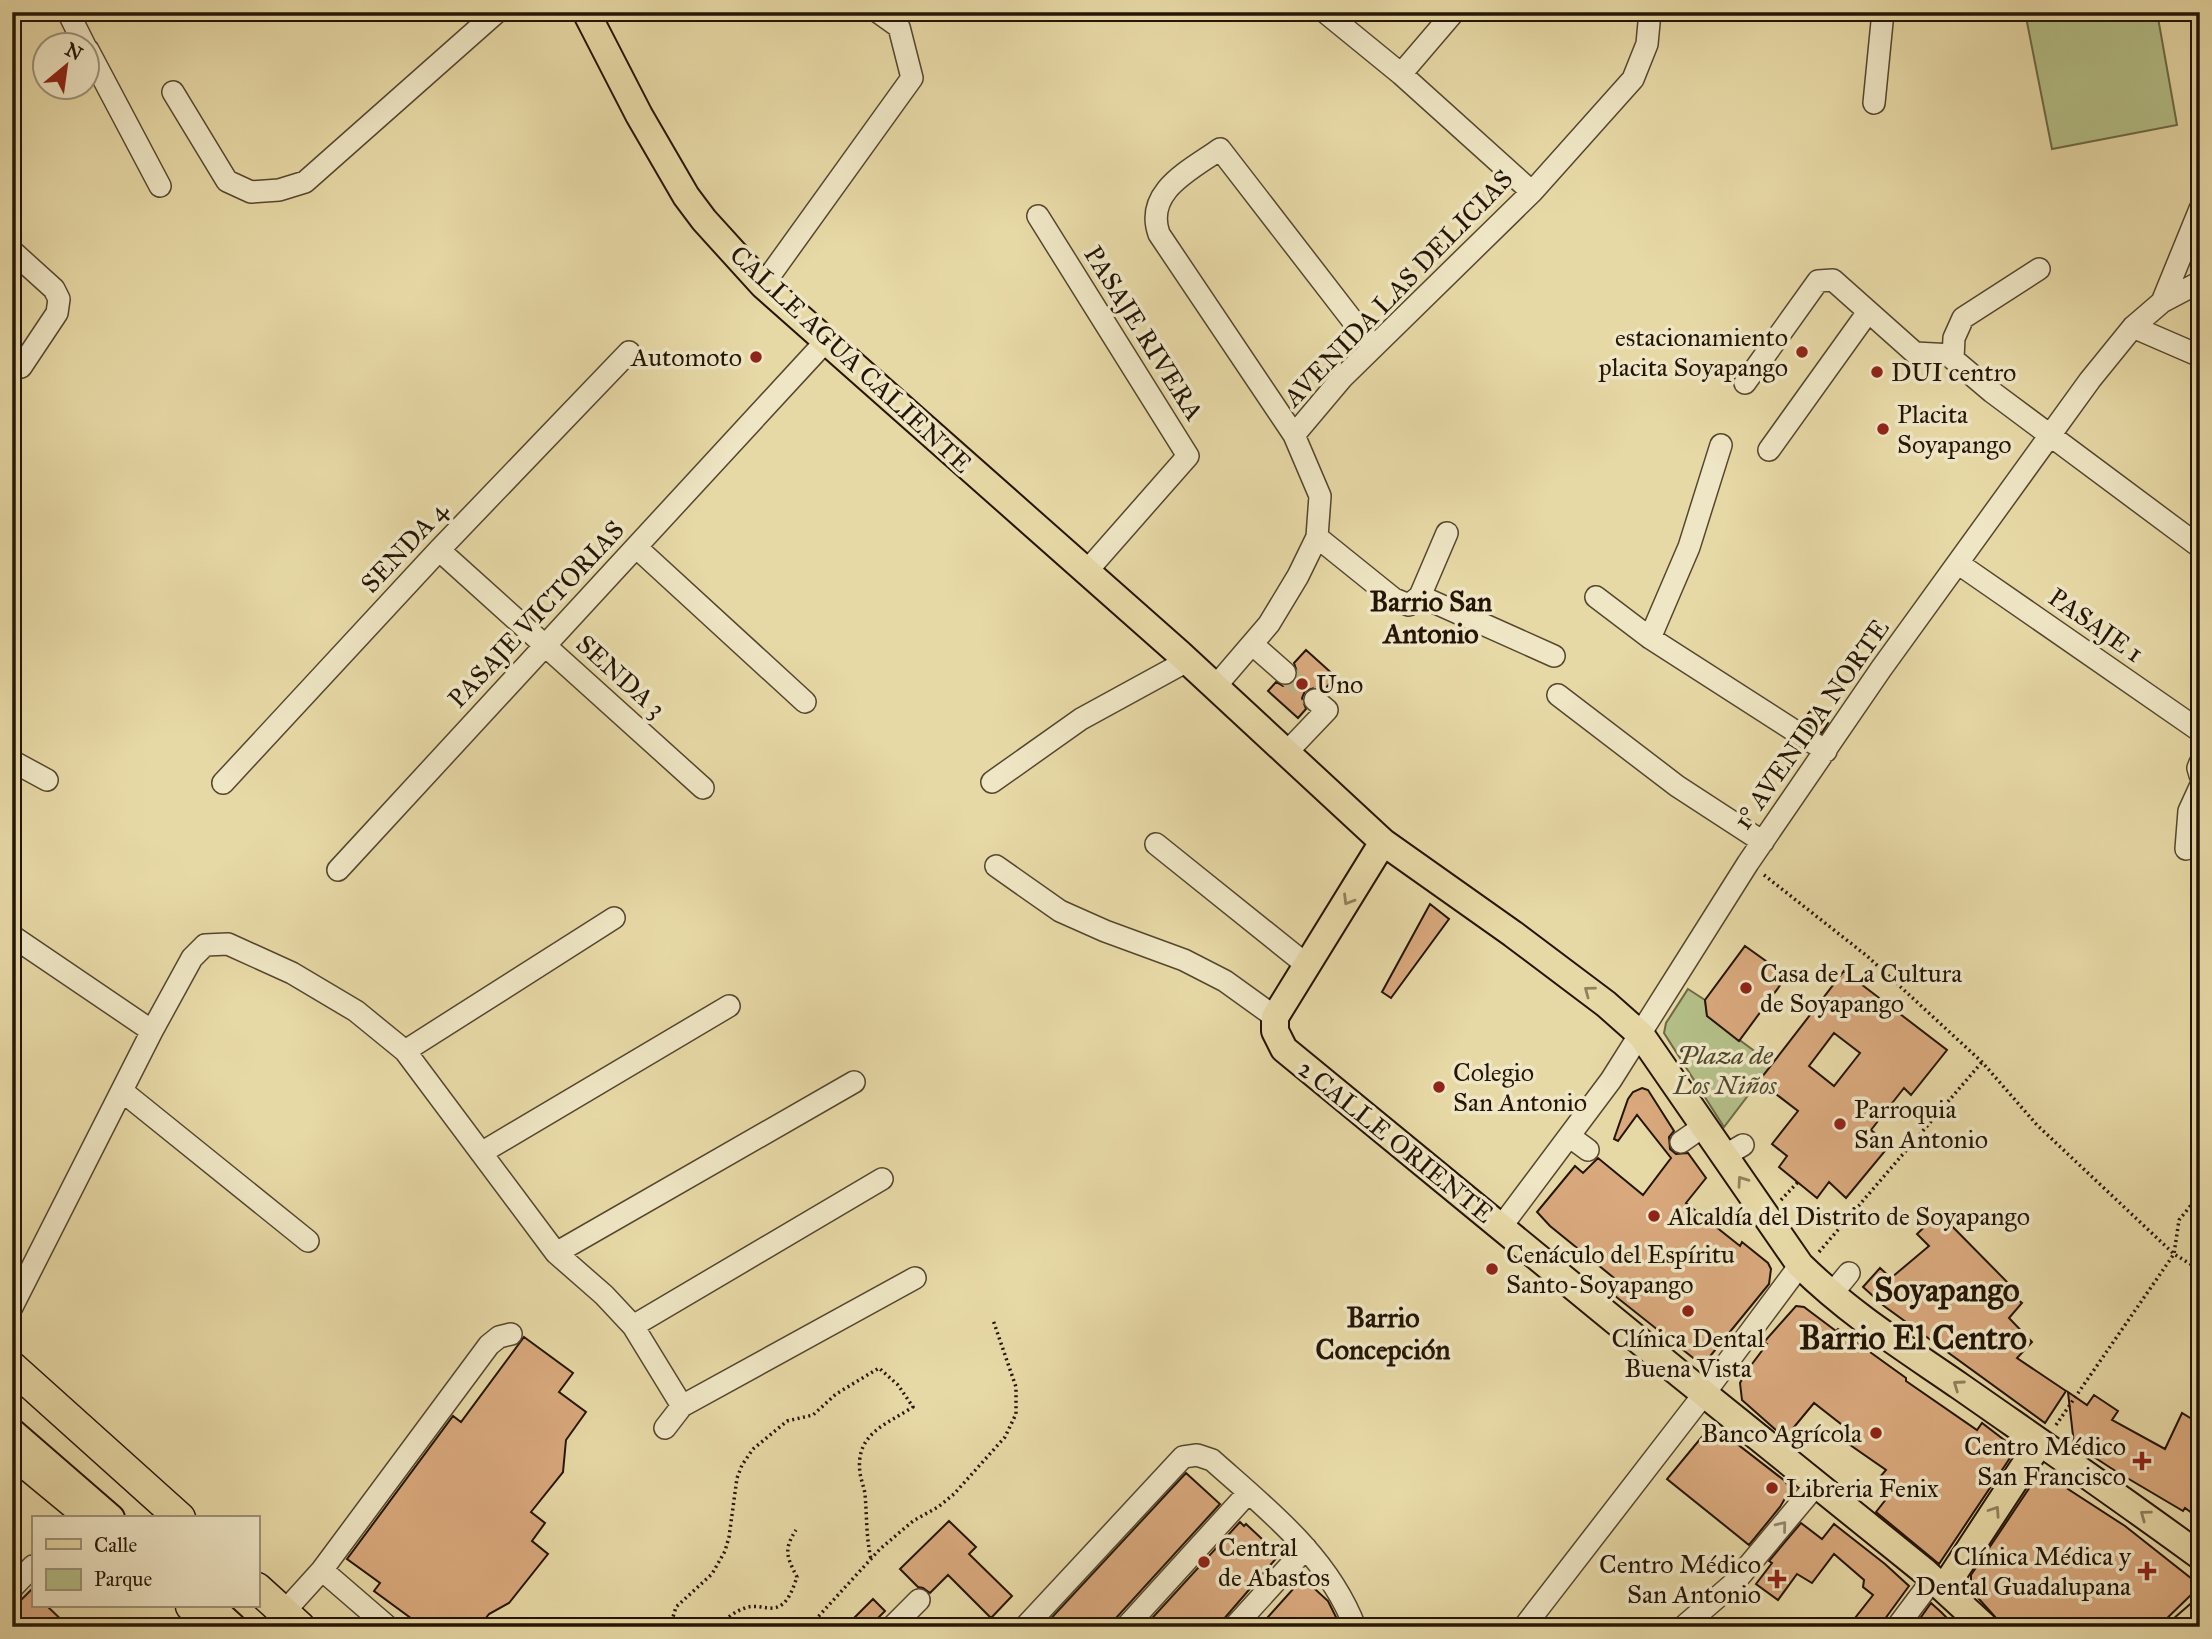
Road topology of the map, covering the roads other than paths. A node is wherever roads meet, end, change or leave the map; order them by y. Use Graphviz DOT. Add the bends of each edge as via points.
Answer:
graph roads {
  1 [pos="68,12"];
  2 [pos="497,12"];
  3 [pos="586,12"];
  4 [pos="878,12"];
  5 [pos="1325,12"];
  6 [pos="1454,12"];
  7 [pos="1650,12"];
  8 [pos="1883,12"];
  9 [pos="78,32"];
  10 [pos="1401,74"];
  11 [pos="102,78"];
  12 [pos="173,92"];
  13 [pos="1874,103"];
  14 [pos="160,186"];
  15 [pos="1532,192"];
  16 [pos="2200,209"];
  17 [pos="1038,216"];
  18 [pos="12,251"];
  19 [pos="2039,269"];
  20 [pos="2200,282"];
  21 [pos="763,285"];
  22 [pos="2162,302"];
  23 [pos="1868,312"];
  24 [pos="2133,327"];
  25 [pos="826,341"];
  26 [pos="1373,347"];
  27 [pos="629,352"];
  28 [pos="1953,355"];
  29 [pos="2200,356"];
  30 [pos="12,369"];
  31 [pos="1745,383"];
  32 [pos="1294,435"];
  33 [pos="2051,435"];
  34 [pos="1721,445"];
  35 [pos="1769,450"];
  36 [pos="1447,533"];
  37 [pos="1317,537"];
  38 [pos="636,547"];
  39 [pos="2200,547"];
  40 [pos="439,550"];
  41 [pos="1959,564"];
  42 [pos="1086,572"];
  43 [pos="1420,596"];
  44 [pos="1597,597"];
  45 [pos="1650,638"];
  46 [pos="1252,644"];
  47 [pos="545,646"];
  48 [pos="1554,656"];
  49 [pos="1183,658"];
  50 [pos="1285,673"];
  51 [pos="1215,687"];
  52 [pos="1559,695"];
  53 [pos="1315,700"];
  54 [pos="805,702"];
  55 [pos="2200,732"];
  56 [pos="1826,751"];
  57 [pos="1286,753"];
  58 [pos="12,761"];
  59 [pos="2197,772"];
  60 [pos="47,780"];
  61 [pos="992,782"];
  62 [pos="223,783"];
  63 [pos="702,789"];
  64 [pos="1383,842"];
  65 [pos="1763,842"];
  66 [pos="1156,844"];
  67 [pos="2186,849"];
  68 [pos="996,866"];
  69 [pos="338,870"];
  70 [pos="614,918"];
  71 [pos="12,936"];
  72 [pos="1308,966"];
  73 [pos="729,1006"];
  74 [pos="1275,1017"];
  75 [pos="152,1031"];
  76 [pos="1641,1035"];
  77 [pos="405,1051"];
  78 [pos="854,1082"];
  79 [pos="122,1091"];
  80 [pos="1704,1126"];
  81 [pos="1569,1136"];
  82 [pos="1681,1142"];
  83 [pos="1588,1150"];
  84 [pos="481,1153"];
  85 [pos="882,1179"];
  86 [pos="1501,1227"];
  87 [pos="308,1241"];
  88 [pos="556,1253"];
  89 [pos="1800,1265"];
  90 [pos="1849,1273"];
  91 [pos="915,1278"];
  92 [pos="1831,1295"];
  93 [pos="12,1307"];
  94 [pos="633,1326"];
  95 [pos="511,1335"];
  96 [pos="12,1367"];
  97 [pos="12,1384"];
  98 [pos="1704,1394"];
  99 [pos="682,1406"];
  100 [pos="665,1428"];
  101 [pos="12,1432"];
  102 [pos="2040,1442"];
  103 [pos="12,1452"];
  104 [pos="1816,1485"];
  105 [pos="1248,1493"];
  106 [pos="91,1516"];
  107 [pos="165,1516"];
  108 [pos="178,1516"];
  109 [pos="1306,1548"];
  110 [pos="2200,1556"];
  111 [pos="32,1567"];
  112 [pos="322,1570"];
  113 [pos="1939,1583"];
  114 [pos="12,1588"];
  115 [pos="259,1590"];
  116 [pos="919,1600"];
  117 [pos="2200,1614"];
  118 [pos="201,1616"];
  119 [pos="281,1617"];
  120 [pos="1350,1624"];
  121 [pos="233,1627"];
  122 [pos="388,1627"];
  123 [pos="892,1627"];
  124 [pos="1025,1627"];
  125 [pos="1126,1627"];
  126 [pos="1234,1627"];
  127 [pos="1524,1627"];
  128 [pos="1683,1627"];
  129 [pos="1897,1627"];
  130 [pos="1985,1627"];
  131 [pos="2185,1627"];
  1 -- 9 [label="street"];
  2 -- 12 [label="street" via="305,182 279,190 251,192 227,181"];
  3 -- 21 [label="main road, CALLE AGUA CALIENTE" via="686,197"];
  4 -- 21 [label="street" via="899,27 912,78"];
  5 -- 10 [label="street"];
  6 -- 10 [label="street"];
  7 -- 15 [label="street, AVENIDA LAS DELICIAS" via="1647,44 1633,79"];
  8 -- 13 [label="street"];
  10 -- 15 [label="street"];
  11 -- 14 [label="street"];
  15 -- 26 [label="street, AVENIDA LAS DELICIAS"];
  16 -- 22 [label="street"];
  17 -- 42 [label="street, PASAJE RIVERA" via="1188,456"];
  18 -- 30 [label="street" via="59,299 57,313 21,367"];
  19 -- 28 [label="street" via="1963,318"];
  20 -- 22 [label="street, 1° AVENIDA NORTE"];
  21 -- 25 [label="main road, CALLE AGUA CALIENTE"];
  22 -- 24 [label="street, 1° AVENIDA NORTE"];
  23 -- 28 [label="street" via="1915,353"];
  23 -- 31 [label="street" via="1833,280 1818,281"];
  23 -- 35 [label="street"];
  24 -- 29 [label="street"];
  24 -- 33 [label="street, 1° AVENIDA NORTE"];
  25 -- 38 [label="street, PASAJE VICTORIAS"];
  25 -- 42 [label="main road, CALLE AGUA CALIENTE"];
  26 -- 32 [label="street, AVENIDA LAS DELICIAS"];
  26 -- 32 [label="street" via="1220,149 1168,188 1156,209 1159,234"];
  27 -- 40 [label="street, SENDA 4"];
  28 -- 33 [label="street" via="1992,392"];
  32 -- 37 [label="street, AVENIDA LAS DELICIAS" via="1320,496"];
  33 -- 39 [label="street"];
  33 -- 41 [label="street, 1° AVENIDA NORTE"];
  34 -- 45 [label="street" via="1689,547"];
  36 -- 43 [label="street"];
  37 -- 43 [label="street" via="1394,599 1409,605"];
  37 -- 46 [label="street, AVENIDA LAS DELICIAS" via="1275,614"];
  38 -- 47 [label="street, PASAJE VICTORIAS"];
  38 -- 54 [label="street"];
  40 -- 47 [label="street, SENDA 3"];
  40 -- 62 [label="street, SENDA 4"];
  41 -- 55 [label="street, PASAJE 1"];
  41 -- 56 [label="street, 1° AVENIDA NORTE"];
  42 -- 49 [label="main road, CALLE AGUA CALIENTE"];
  43 -- 48 [label="street"];
  44 -- 45 [label="street"];
  45 -- 56 [label="street"];
  46 -- 50 [label="street"];
  46 -- 51 [label="street, AVENIDA LAS DELICIAS"];
  47 -- 63 [label="street, SENDA 3"];
  47 -- 69 [label="street, PASAJE VICTORIAS"];
  49 -- 51 [label="main road, CALLE AGUA CALIENTE"];
  49 -- 61 [label="street" via="1081,719"];
  51 -- 57 [label="main road, CALLE AGUA CALIENTE"];
  52 -- 65 [label="street" via="1677,786"];
  53 -- 57 [label="street" via="1326,710"];
  56 -- 65 [label="street, 1° AVENIDA NORTE"];
  57 -- 64 [label="main road, CALLE AGUA CALIENTE"];
  58 -- 60 [label="street"];
  59 -- 67 [label="street"];
  64 -- 72 [label="main road, one-way"];
  76 -- 64 [label="main road, CALLE AGUA CALIENTE, one-way" via="1606,1004"];
  65 -- 76 [label="street, 1° AVENIDA NORTE"];
  66 -- 72 [label="street"];
  68 -- 74 [label="street" via="1060,911 1184,960 1225,981"];
  70 -- 77 [label="street"];
  71 -- 75 [label="street"];
  72 -- 74 [label="main road"];
  73 -- 84 [label="street"];
  74 -- 86 [label="main road, 2 CALLE ORIENTE" via="1275,1031 1284,1049"];
  75 -- 77 [label="street" via="192,958 205,945 228,944 292,973 356,1011"];
  75 -- 79 [label="street"];
  76 -- 80 [label="main road, CALLE AGUA CALIENTE"];
  76 -- 81 [label="street, 1° AVENIDA NORTE"];
  77 -- 84 [label="street"];
  78 -- 88 [label="street"];
  79 -- 87 [label="street"];
  79 -- 93 [label="street"];
  80 -- 82 [label="street"];
  89 -- 80 [label="main road, CALLE AGUA CALIENTE, one-way" via="1772,1207 1734,1151"];
  81 -- 83 [label="street"];
  81 -- 86 [label="street, 1° AVENIDA NORTE"];
  84 -- 88 [label="street"];
  85 -- 94 [label="street"];
  86 -- 98 [label="main road, 2 CALLE ORIENTE"];
  88 -- 94 [label="street"];
  89 -- 92 [label="main road, CALLE AGUA CALIENTE"];
  89 -- 98 [label="street"];
  90 -- 92 [label="street"];
  91 -- 99 [label="street"];
  102 -- 92 [label="main road, CALLE AGUA CALIENTE, one-way"];
  94 -- 99 [label="street"];
  95 -- 112 [label="street" via="489,1345"];
  96 -- 108 [label="highway"];
  97 -- 107 [label="main road"];
  98 -- 104 [label="main road, 2 CALLE ORIENTE"];
  98 -- 127 [label="street"];
  99 -- 100 [label="street"];
  101 -- 106 [label="main road"];
  110 -- 102 [label="main road, CALLE AGUA CALIENTE, one-way"];
  113 -- 102 [label="main road, one-way"];
  103 -- 106 [label="highway"];
  104 -- 113 [label="main road, 2 CALLE ORIENTE" via="1863,1511"];
  128 -- 104 [label="street, one-way" via="1734,1583"];
  105 -- 109 [label="street"];
  105 -- 124 [label="street" via="1212,1460 1183,1457"];
  105 -- 125 [label="street"];
  109 -- 120 [label="street" via="1323,1568"];
  109 -- 126 [label="street"];
  111 -- 114 [label="street"];
  112 -- 119 [label="street"];
  112 -- 122 [label="street"];
  113 -- 129 [label="street"];
  113 -- 130 [label="main road, 2 CALLE ORIENTE"];
  115 -- 119 [label="highway"];
  116 -- 123 [label="street"];
  117 -- 131 [label="main road"];
  118 -- 121 [label="main road"];
}
